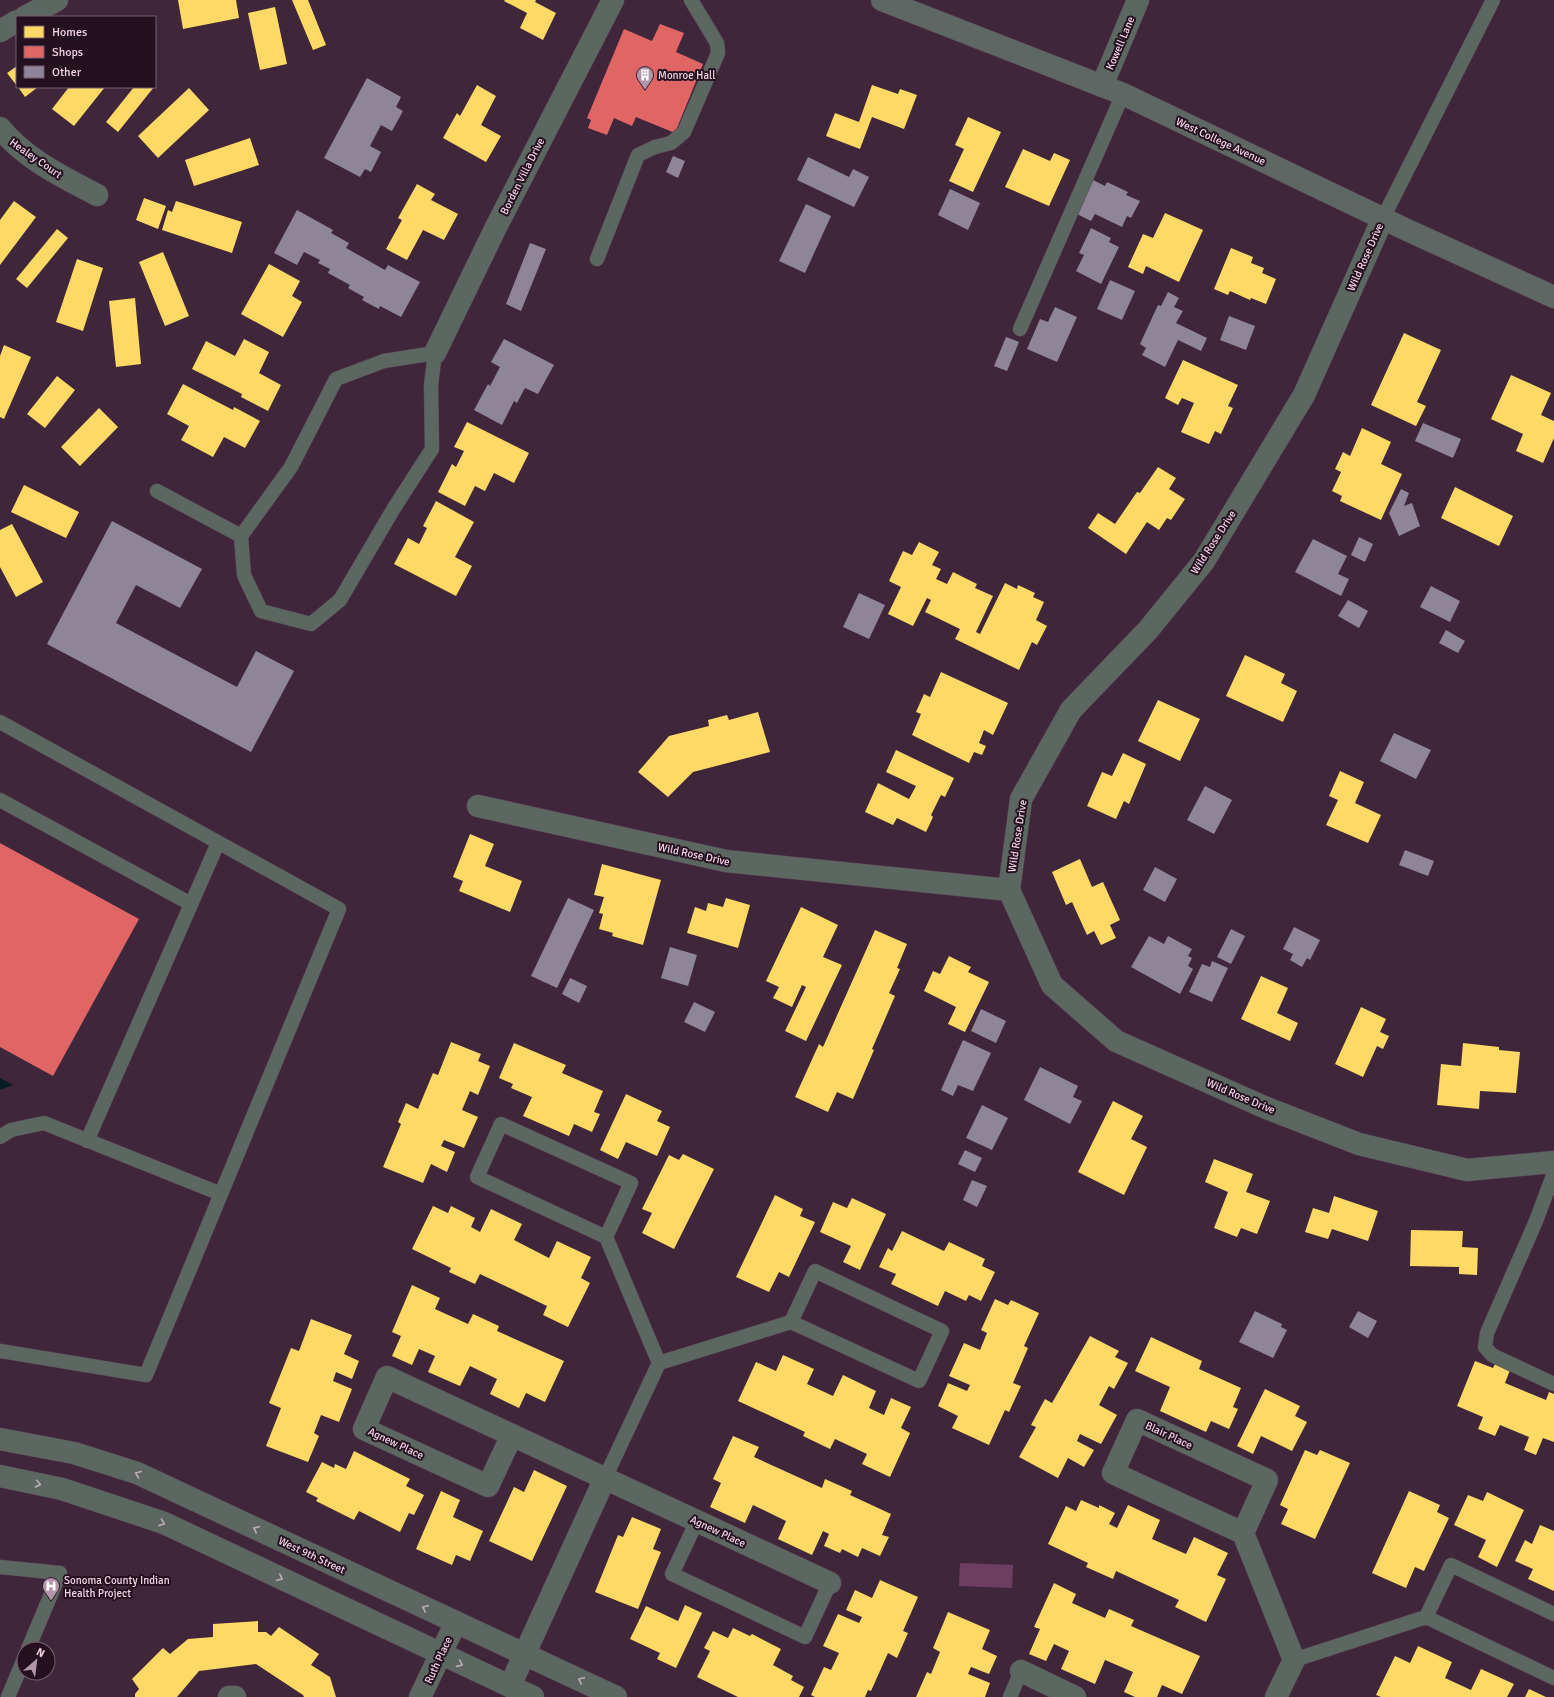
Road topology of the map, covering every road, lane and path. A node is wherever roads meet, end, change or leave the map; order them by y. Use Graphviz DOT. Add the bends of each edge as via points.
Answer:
graph roads {
  1 [pos="57,0"];
  2 [pos="613,0"];
  3 [pos="690,0"];
  4 [pos="882,0"];
  5 [pos="1138,0"];
  6 [pos="1493,0"];
  7 [pos="27,16"];
  8 [pos="16,22"];
  9 [pos="0,31"];
  10 [pos="1102,86"];
  11 [pos="1123,94"];
  12 [pos="0,128"];
  13 [pos="97,195"];
  14 [pos="1383,218"];
  15 [pos="598,259"];
  16 [pos="1554,297"];
  17 [pos="1020,329"];
  18 [pos="435,353"];
  19 [pos="157,491"];
  20 [pos="241,536"];
  21 [pos="0,722"];
  22 [pos="0,800"];
  23 [pos="478,806"];
  24 [pos="218,843"];
  25 [pos="1009,890"];
  26 [pos="191,904"];
  27 [pos="0,1137"];
  28 [pos="87,1141"];
  29 [pos="1554,1162"];
  30 [pos="1554,1173"];
  31 [pos="221,1194"];
  32 [pos="606,1237"];
  33 [pos="791,1322"];
  34 [pos="0,1351"];
  35 [pos="659,1363"];
  36 [pos="1554,1384"];
  37 [pos="512,1435"];
  38 [pos="0,1439"];
  39 [pos="0,1476"];
  40 [pos="605,1478"];
  41 [pos="697,1521"];
  42 [pos="1243,1533"];
  43 [pos="0,1567"];
  44 [pos="830,1584"];
  45 [pos="1554,1614"];
  46 [pos="1426,1617"];
  47 [pos="456,1622"];
  48 [pos="31,1641"];
  49 [pos="440,1654"];
  50 [pos="524,1654"];
  51 [pos="1294,1660"];
  52 [pos="1022,1671"];
  53 [pos="16,1678"];
  54 [pos="1554,1678"];
  55 [pos="510,1686"];
  56 [pos="8,1697"];
  57 [pos="229,1697"];
  58 [pos="235,1697"];
  59 [pos="420,1697"];
  60 [pos="533,1697"];
  61 [pos="616,1697"];
  62 [pos="1010,1697"];
  63 [pos="1075,1697"];
  64 [pos="1276,1697"];
  1 -- 7 [label="street"];
  2 -- 18 [label="street, Borden Villa Drive" via="496,227"];
  3 -- 15 [label="lane" via="717,43 716,60 684,132 671,144 655,147 638,155"];
  4 -- 10 [label="main road, West College Avenue"];
  5 -- 10 [label="street, Kowell Lane"];
  6 -- 14 [label="lane"];
  8 -- 9 [label="street"];
  10 -- 11 [label="main road, West College Avenue"];
  11 -- 14 [label="main road, West College Avenue"];
  11 -- 17 [label="lane"];
  12 -- 13 [label="street, Healey Court" via="9,139 50,170"];
  14 -- 16 [label="main road, West College Avenue"];
  14 -- 25 [label="street, Wild Rose Drive" via="1304,395 1204,561 1148,630 1071,710 1021,799"];
  18 -- 20 [label="lane" via="384,361 336,379 291,467"];
  18 -- 20 [label="lane" via="431,385 432,449 340,600 311,624 261,611 244,576"];
  19 -- 20 [label="lane"];
  21 -- 24 [label="lane"];
  22 -- 26 [label="lane"];
  23 -- 25 [label="street, Wild Rose Drive" via="726,861"];
  24 -- 26 [label="lane"];
  24 -- 31 [label="lane" via="339,909"];
  25 -- 29 [label="street, Wild Rose Drive" via="1052,985 1116,1041 1264,1107 1359,1144 1467,1170"];
  26 -- 28 [label="lane"];
  27 -- 28 [label="lane" via="11,1130 44,1123"];
  28 -- 31 [label="lane"];
  30 -- 36 [label="lane" via="1487,1333 1485,1347 1492,1355"];
  31 -- 34 [label="lane" via="146,1375"];
  32 -- 32 [label="lane" via="631,1183 501,1124 477,1177"];
  32 -- 35 [label="lane"];
  33 -- 33 [label="lane" via="814,1271 942,1331 919,1381"];
  33 -- 35 [label="lane"];
  35 -- 40 [label="lane"];
  37 -- 37 [label="street, Agnew Place" via="388,1377 364,1429 488,1486"];
  37 -- 40 [label="street, Agnew Place"];
  47 -- 38 [label="street, West 9th Street, one-way" via="137,1473 74,1453"];
  39 -- 49 [label="street, one-way" via="62,1489 164,1523"];
  40 -- 41 [label="street, Agnew Place"];
  40 -- 50 [label="street"];
  41 -- 44 [label="street, Agnew Place"];
  41 -- 44 [label="lane" via="672,1574 805,1637"];
  42 -- 42 [label="street, Blair Place" via="1113,1473 1137,1420 1268,1480"];
  42 -- 51 [label="street"];
  43 -- 48 [label="lane" via="60,1572"];
  45 -- 46 [label="lane" via="1451,1565"];
  46 -- 51 [label="lane"];
  46 -- 54 [label="lane"];
  47 -- 49 [label="street, Ruth Place"];
  47 -- 50 [label="street, West 9th Street"];
  49 -- 55 [label="street, one-way"];
  49 -- 59 [label="street, Ruth Place"];
  50 -- 55 [label="street"];
  61 -- 50 [label="street, West 9th Street, one-way"];
  51 -- 64 [label="street"];
  52 -- 62 [label="lane"];
  52 -- 63 [label="street"];
  53 -- 56 [label="lane"];
  55 -- 60 [label="street"];
  57 -- 58 [label="street"];
}
